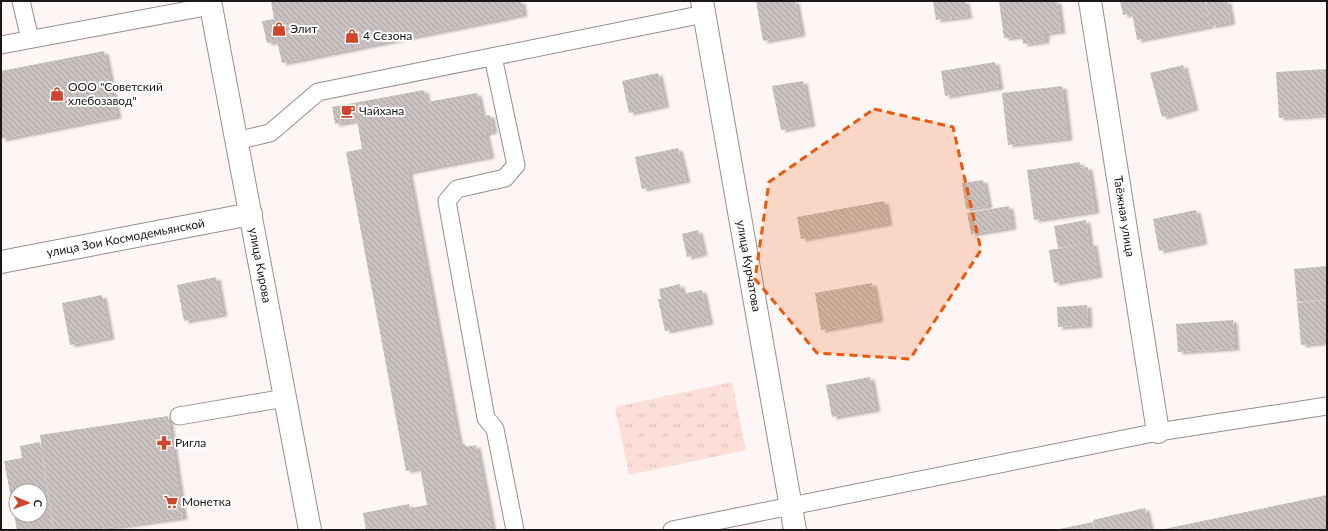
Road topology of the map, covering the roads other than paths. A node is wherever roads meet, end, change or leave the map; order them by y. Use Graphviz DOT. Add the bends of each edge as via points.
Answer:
graph roads {
  1 [pos="21,1"];
  2 [pos="1090,1"];
  3 [pos="210,3"];
  4 [pos="703,8"];
  5 [pos="30,39"];
  6 [pos="1,45"];
  7 [pos="494,56"];
  8 [pos="236,141"];
  9 [pos="250,214"];
  10 [pos="1,262"];
  11 [pos="285,398"];
  12 [pos="1327,406"];
  13 [pos="179,416"];
  14 [pos="1158,432"];
  15 [pos="791,506"];
  16 [pos="310,530"];
  17 [pos="515,530"];
  18 [pos="672,530"];
  19 [pos="795,530"];
  1 -- 5 [label="lane"];
  2 -- 14 [label="street, Таёжная улица"];
  3 -- 5 [label="lane"];
  3 -- 8 [label="street, улица Кирова"];
  4 -- 7 [label="lane"];
  4 -- 15 [label="street, улица Курчатова"];
  5 -- 6 [label="lane"];
  7 -- 8 [label="lane" via="318,92 270,133"];
  7 -- 17 [label="lane" via="516,165 504,178 457,189 447,201 486,418 495,429"];
  8 -- 9 [label="street, улица Кирова"];
  9 -- 10 [label="street, улица Зои Космодемьянской"];
  9 -- 11 [label="street, улица Кирова"];
  11 -- 13 [label="lane"];
  11 -- 16 [label="street, улица Кирова"];
  12 -- 14 [label="lane"];
  14 -- 15 [label="lane"];
  15 -- 18 [label="lane"];
  15 -- 19 [label="street, улица Курчатова"];
}
